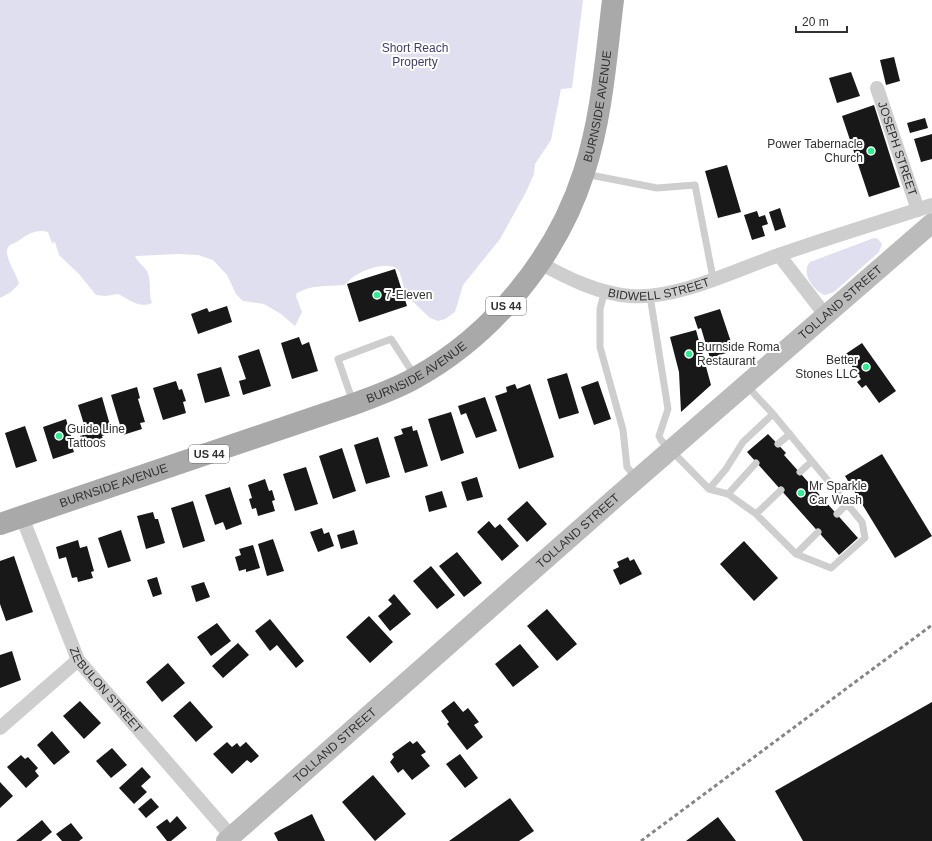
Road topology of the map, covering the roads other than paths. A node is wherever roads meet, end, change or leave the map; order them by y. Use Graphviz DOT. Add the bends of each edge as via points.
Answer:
graph roads {
  1 [pos="613,0"];
  2 [pos="877,88"];
  3 [pos="584,173"];
  4 [pos="932,205"];
  5 [pos="918,210"];
  6 [pos="932,223"];
  7 [pos="779,255"];
  8 [pos="540,263"];
  9 [pos="714,278"];
  10 [pos="604,290"];
  11 [pos="650,296"];
  12 [pos="826,316"];
  13 [pos="416,377"];
  14 [pos="746,385"];
  15 [pos="354,404"];
  16 [pos="773,414"];
  17 [pos="790,434"];
  18 [pos="778,444"];
  19 [pos="670,450"];
  20 [pos="811,462"];
  21 [pos="756,463"];
  22 [pos="800,472"];
  23 [pos="637,479"];
  24 [pos="709,489"];
  25 [pos="781,490"];
  26 [pos="728,494"];
  27 [pos="847,504"];
  28 [pos="756,514"];
  29 [pos="838,514"];
  30 [pos="22,517"];
  31 [pos="0,524"];
  32 [pos="818,532"];
  33 [pos="796,554"];
  34 [pos="78,660"];
  35 [pos="0,728"];
  36 [pos="229,839"];
  1 -- 3 [label="main road, BURNSIDE AVENUE / US 44" via="597,122"];
  2 -- 5 [label="street, JOSEPH STREET"];
  3 -- 8 [label="main road, BURNSIDE AVENUE / US 44" via="570,210"];
  3 -- 9 [label="lane" via="657,188 694,185"];
  4 -- 5 [label="street, BIDWELL STREET"];
  5 -- 7 [label="street, BIDWELL STREET"];
  6 -- 12 [label="main road, TOLLAND STREET"];
  7 -- 9 [label="street, BIDWELL STREET"];
  7 -- 12 [label="street"];
  8 -- 10 [label="street, BIDWELL STREET" via="571,279"];
  8 -- 13 [label="main road, BURNSIDE AVENUE / US 44" via="507,305 462,346"];
  9 -- 11 [label="street, BIDWELL STREET" via="677,292"];
  10 -- 11 [label="street, BIDWELL STREET" via="630,296"];
  10 -- 23 [label="lane" via="598,339 623,430 627,467"];
  11 -- 19 [label="lane" via="668,409 659,436"];
  12 -- 14 [label="main road, TOLLAND STREET"];
  13 -- 15 [label="main road, BURNSIDE AVENUE / US 44" via="387,392"];
  13 -- 15 [label="lane" via="391,339 338,359"];
  14 -- 16 [label="lane"];
  14 -- 19 [label="main road, TOLLAND STREET"];
  15 -- 30 [label="main road, BURNSIDE AVENUE / US 44"];
  16 -- 17 [label="lane"];
  16 -- 24 [label="lane" via="743,442 726,469"];
  17 -- 18 [label="lane"];
  17 -- 20 [label="lane"];
  19 -- 23 [label="main road, TOLLAND STREET"];
  19 -- 24 [label="lane"];
  20 -- 22 [label="lane"];
  20 -- 27 [label="lane"];
  21 -- 26 [label="lane"];
  23 -- 36 [label="main road, TOLLAND STREET"];
  24 -- 26 [label="lane"];
  25 -- 28 [label="lane"];
  26 -- 28 [label="lane"];
  27 -- 29 [label="lane"];
  27 -- 33 [label="lane" via="862,522 865,538 831,568"];
  28 -- 33 [label="lane"];
  30 -- 31 [label="main road, BURNSIDE AVENUE / US 44"];
  30 -- 34 [label="street, ZEBULON STREET"];
  32 -- 33 [label="lane"];
  34 -- 35 [label="street"];
  34 -- 36 [label="street, ZEBULON STREET"];
}
